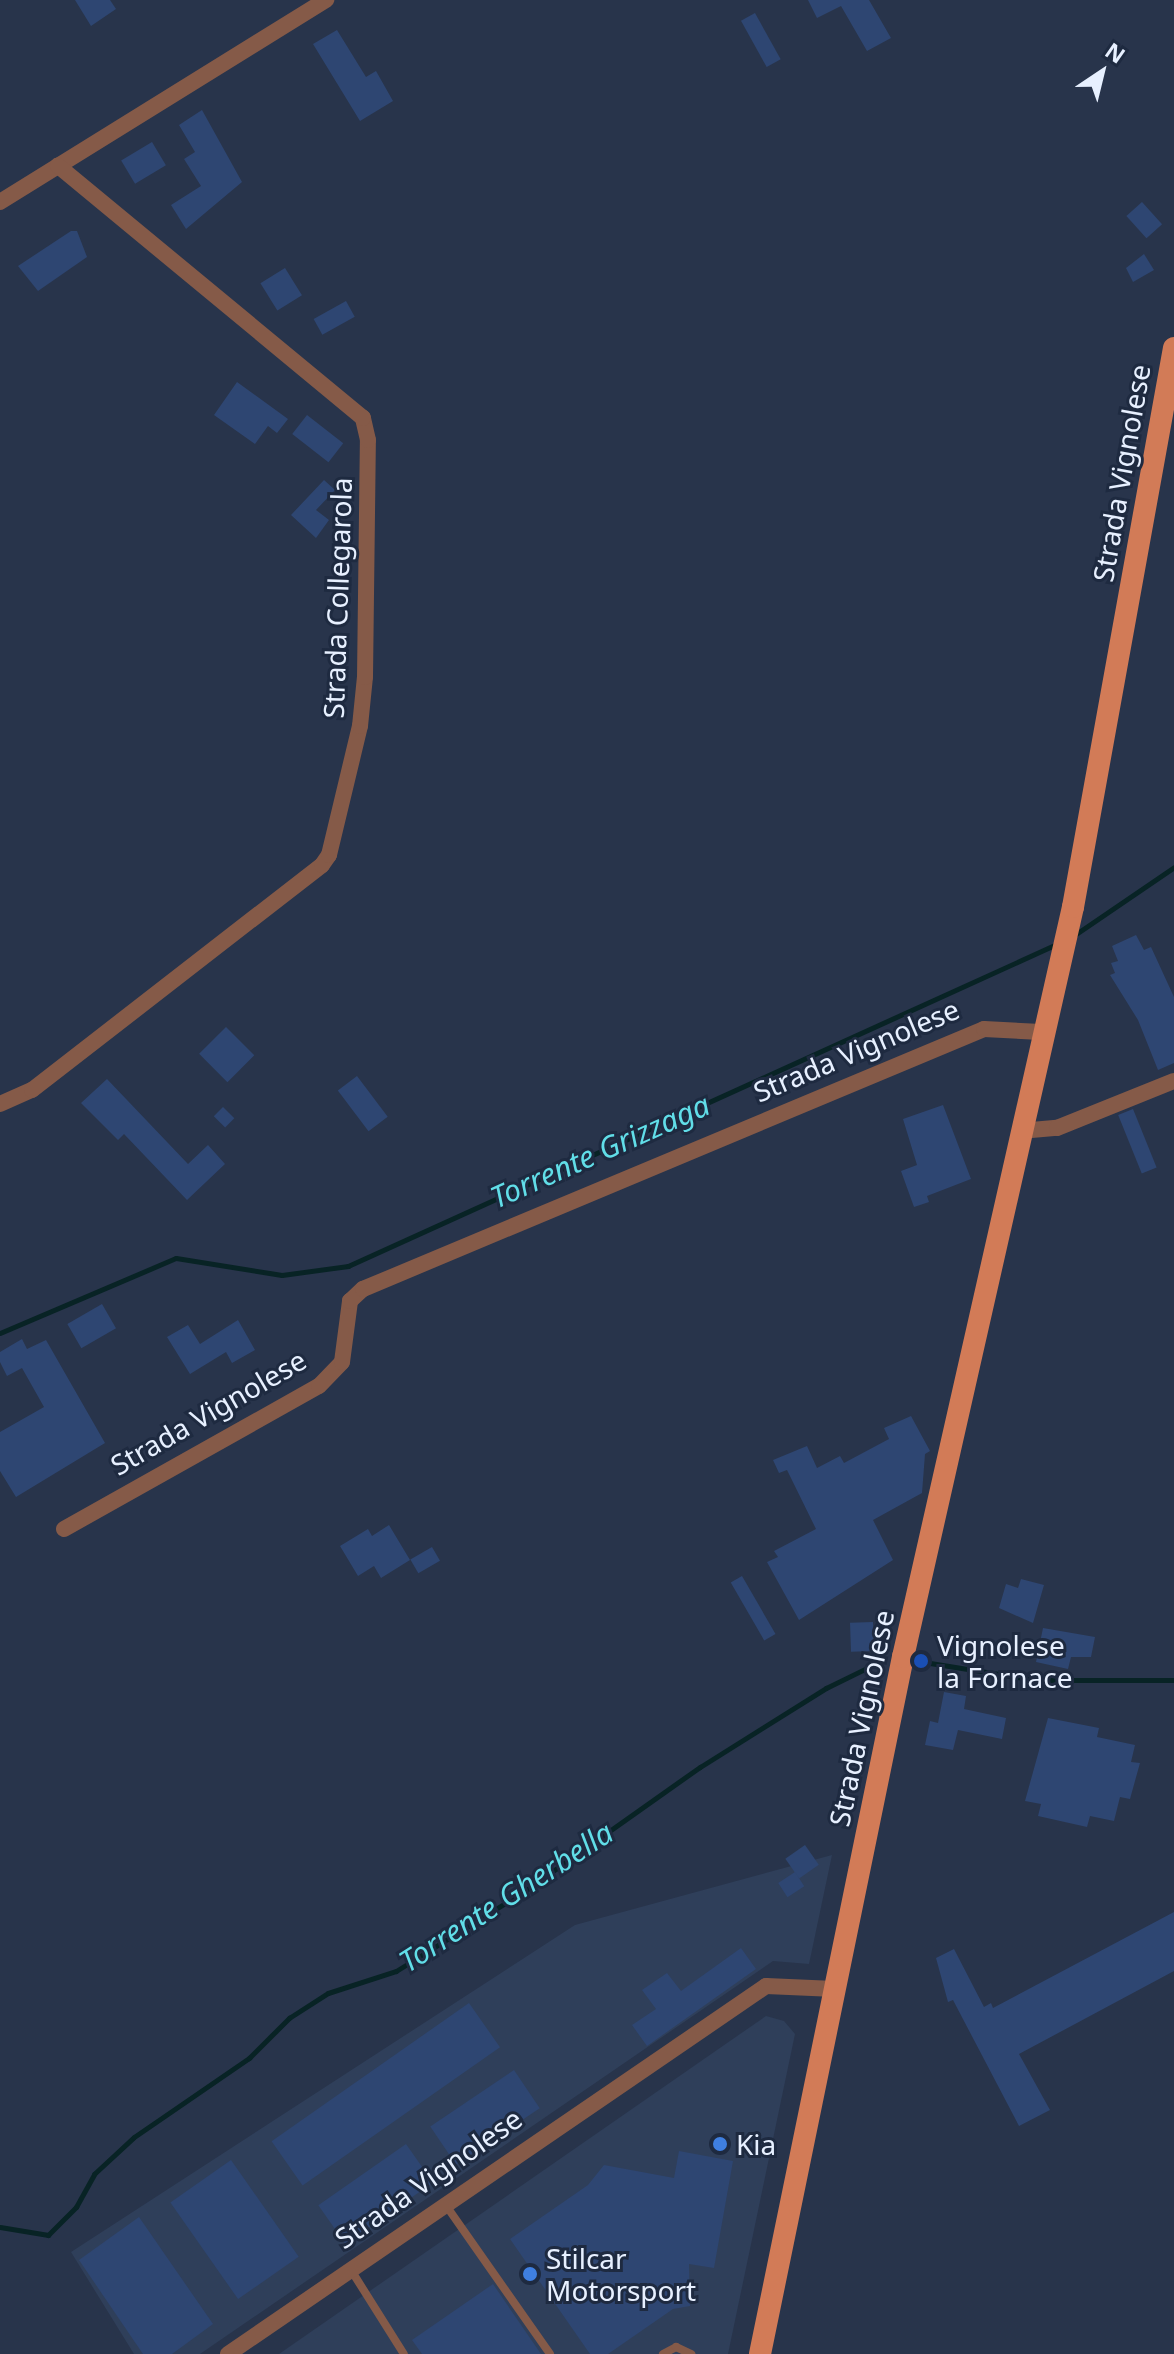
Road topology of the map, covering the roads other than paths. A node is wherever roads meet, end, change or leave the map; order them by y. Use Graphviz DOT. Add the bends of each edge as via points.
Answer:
graph roads {
  1 [pos="326,0"];
  2 [pos="58,166"];
  3 [pos="0,202"];
  4 [pos="1174,348"];
  5 [pos="1041,1032"];
  6 [pos="1174,1081"];
  7 [pos="0,1104"];
  8 [pos="1020,1131"];
  9 [pos="64,1529"];
  10 [pos="835,1989"];
  11 [pos="445,2203"];
  12 [pos="350,2269"];
  13 [pos="228,2354"];
  14 [pos="404,2354"];
  15 [pos="550,2354"];
  16 [pos="663,2354"];
  17 [pos="691,2354"];
  18 [pos="760,2354"];
  1 -- 2 [label="street"];
  2 -- 3 [label="street"];
  2 -- 7 [label="street, Strada Collegarola" via="363,418 368,440 365,677 360,726 322,865 32,1090"];
  4 -- 5 [label="main road, Strada Vignolese" via="1073,907"];
  5 -- 8 [label="main road, Strada Vignolese"];
  5 -- 9 [label="street, Strada Vignolese" via="984,1029 363,1289 350,1301 342,1362 319,1386"];
  6 -- 8 [label="street" via="1057,1128"];
  8 -- 10 [label="main road, Strada Vignolese"];
  10 -- 11 [label="street, Strada Vignolese" via="766,1986"];
  10 -- 18 [label="main road, Strada Vignolese"];
  11 -- 12 [label="street, Strada Vignolese"];
  11 -- 15 [label="lane"];
  12 -- 13 [label="street, Strada Vignolese"];
  12 -- 14 [label="lane"];
  16 -- 17 [label="lane" via="676,2347"];
}
